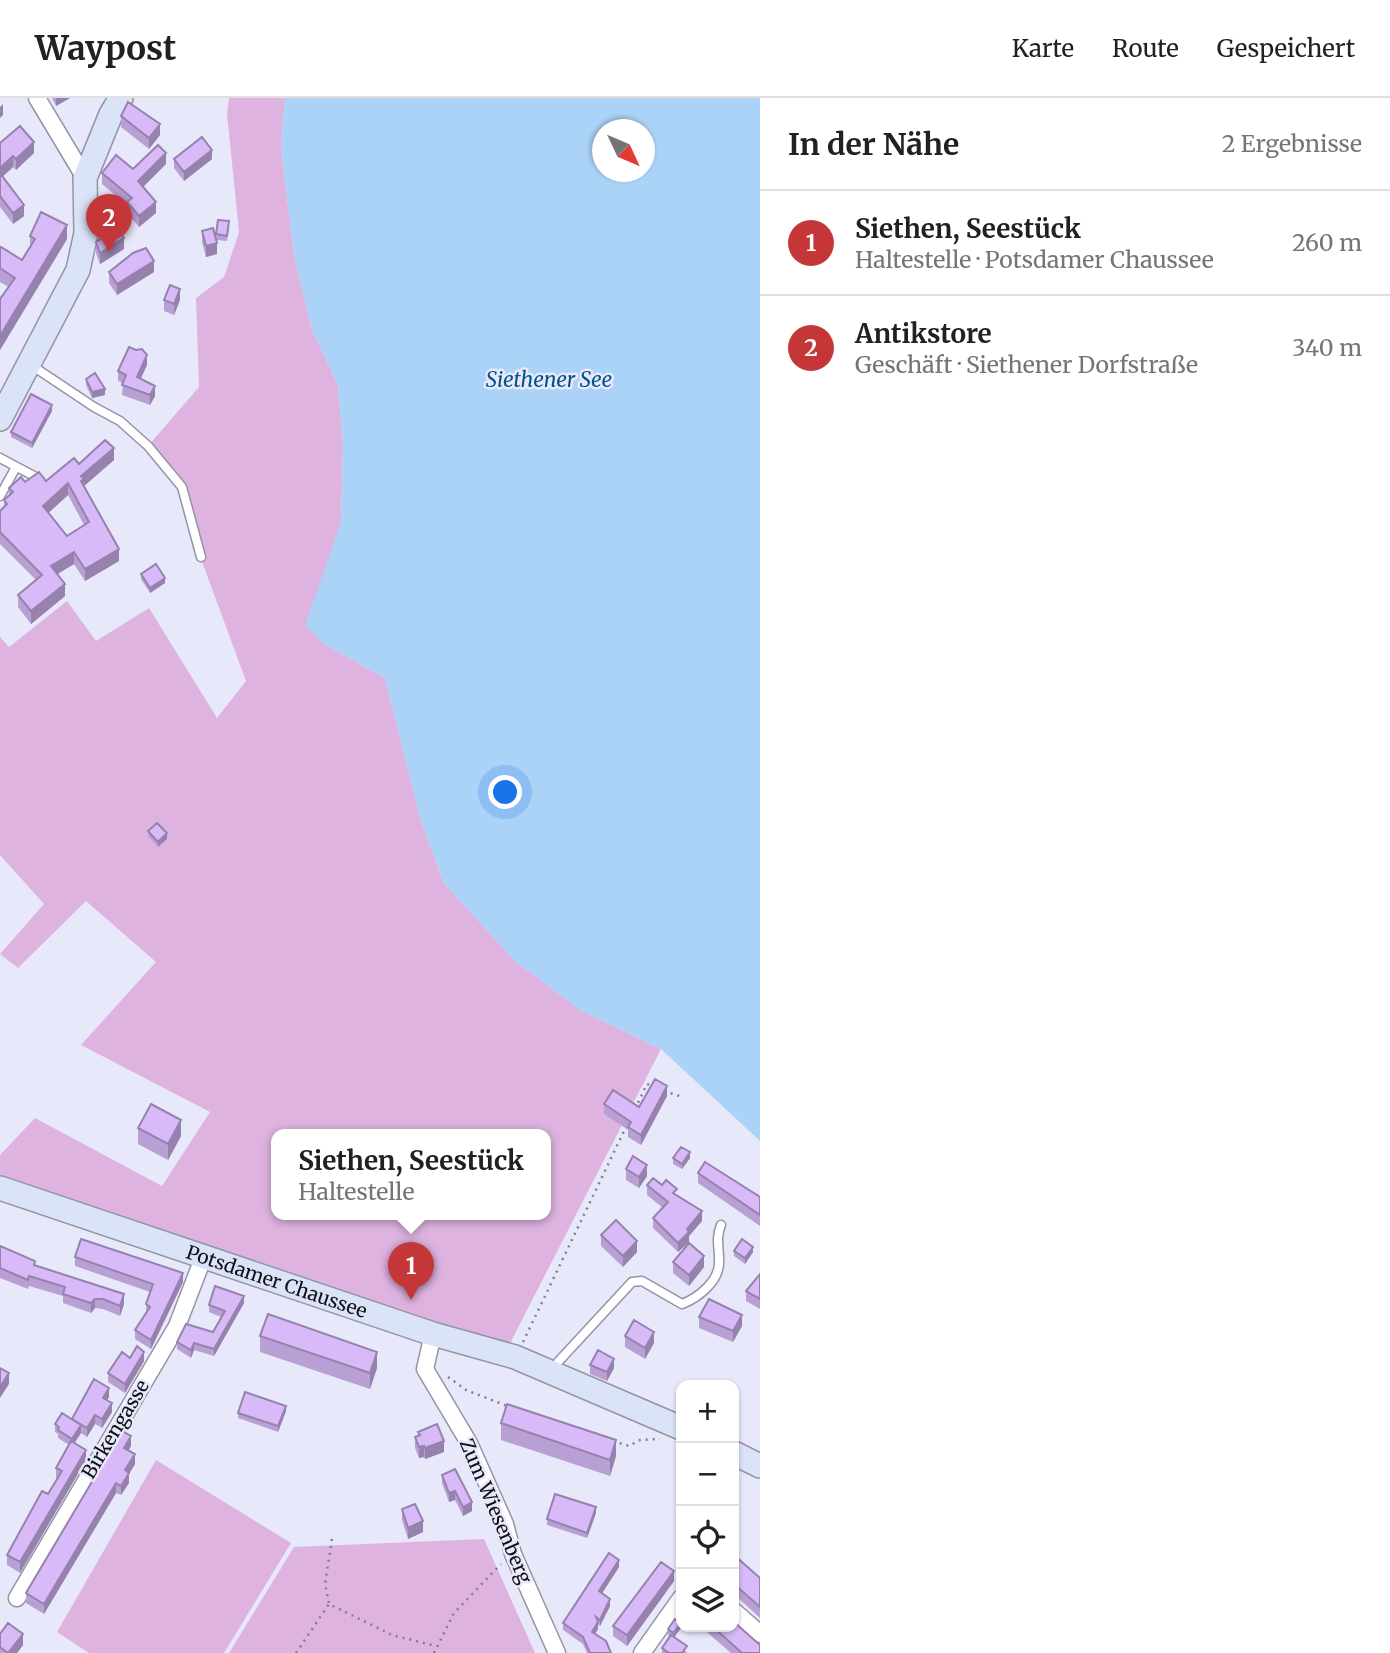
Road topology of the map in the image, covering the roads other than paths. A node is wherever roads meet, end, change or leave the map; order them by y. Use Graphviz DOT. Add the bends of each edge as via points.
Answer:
graph roads {
  1 [pos="37,98"];
  2 [pos="121,98"];
  3 [pos="85,178"];
  4 [pos="29,363"];
  5 [pos="0,419"];
  6 [pos="0,458"];
  7 [pos="16,467"];
  8 [pos="34,476"];
  9 [pos="0,496"];
  10 [pos="201,557"];
  11 [pos="0,1188"];
  12 [pos="721,1225"];
  13 [pos="204,1256"];
  14 [pos="433,1334"];
  15 [pos="552,1374"];
  16 [pos="675,1433"];
  17 [pos="739,1456"];
  18 [pos="760,1466"];
  19 [pos="17,1598"];
  20 [pos="676,1605"];
  21 [pos="739,1615"];
  22 [pos="760,1634"];
  23 [pos="557,1653"];
  24 [pos="642,1653"];
  1 -- 3 [label="street"];
  2 -- 3 [label="main road"];
  3 -- 4 [label="main road" via="86,233 78,270"];
  4 -- 5 [label="main road"];
  4 -- 10 [label="lane" via="120,421 148,446 182,487"];
  6 -- 7 [label="lane"];
  7 -- 8 [label="lane"];
  7 -- 9 [label="lane"];
  11 -- 13 [label="main road, Potsdamer Chaussee"];
  12 -- 15 [label="lane" via="719,1267 703,1291 682,1304 642,1281 632,1282"];
  13 -- 14 [label="main road, Potsdamer Chaussee"];
  13 -- 19 [label="street, Birkengasse" via="177,1326"];
  14 -- 15 [label="main road, Potsdamer Chaussee" via="515,1357"];
  14 -- 23 [label="street, Zum Wiesenberg" via="425,1369 469,1443"];
  15 -- 16 [label="main road, Potsdamer Chaussee"];
  17 -- 18 [label="main road"];
  20 -- 24 [label="street"];
  21 -- 22 [label="street"];
}
